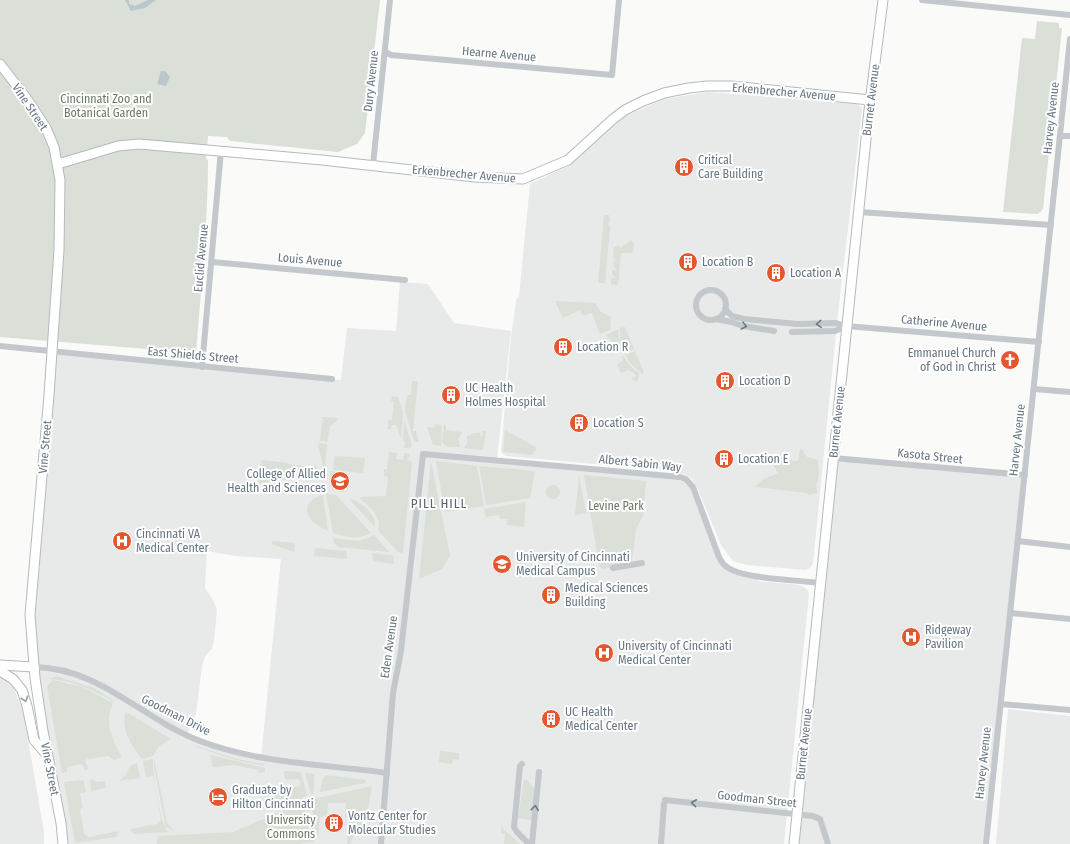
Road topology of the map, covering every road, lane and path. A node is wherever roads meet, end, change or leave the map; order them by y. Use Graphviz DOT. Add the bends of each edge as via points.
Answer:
graph roads {
  1 [pos="390,0"];
  2 [pos="620,0"];
  3 [pos="883,0"];
  4 [pos="922,0"];
  5 [pos="1070,15"];
  6 [pos="1070,39"];
  7 [pos="384,52"];
  8 [pos="1069,58"];
  9 [pos="0,64"];
  10 [pos="870,100"];
  11 [pos="1060,136"];
  12 [pos="1070,136"];
  13 [pos="221,150"];
  14 [pos="58,164"];
  15 [pos="373,165"];
  16 [pos="859,212"];
  17 [pos="1051,225"];
  18 [pos="212,262"];
  19 [pos="405,280"];
  20 [pos="725,309"];
  21 [pos="716,319"];
  22 [pos="846,326"];
  23 [pos="774,331"];
  24 [pos="792,332"];
  25 [pos="1039,342"];
  26 [pos="0,346"];
  27 [pos="51,352"];
  28 [pos="202,367"];
  29 [pos="332,379"];
  30 [pos="1034,389"];
  31 [pos="1070,392"];
  32 [pos="423,454"];
  33 [pos="833,458"];
  34 [pos="1025,475"];
  35 [pos="1018,541"];
  36 [pos="1070,546"];
  37 [pos="642,563"];
  38 [pos="613,568"];
  39 [pos="820,583"];
  40 [pos="1011,613"];
  41 [pos="1070,619"];
  42 [pos="0,665"];
  43 [pos="34,667"];
  44 [pos="0,671"];
  45 [pos="1001,704"];
  46 [pos="1070,710"];
  47 [pos="48,756"];
  48 [pos="522,764"];
  49 [pos="539,772"];
  50 [pos="388,773"];
  51 [pos="797,814"];
  52 [pos="63,844"];
  53 [pos="381,844"];
  54 [pos="530,844"];
  55 [pos="661,844"];
  56 [pos="794,844"];
  57 [pos="828,844"];
  58 [pos="986,844"];
  1 -- 7 [label="street, Dury Avenue"];
  2 -- 7 [label="street, Hearne Avenue" via="612,75 391,55"];
  3 -- 10 [label="street, Burnet Avenue"];
  4 -- 5 [label="street"];
  6 -- 8 [label="street, Harvey Avenue"];
  7 -- 15 [label="street, Dury Avenue"];
  8 -- 11 [label="street, Harvey Avenue"];
  9 -- 14 [label="street, Vine Street" via="46,128"];
  10 -- 15 [label="street, Erkenbrecher Avenue" via="730,86 695,87 664,93 626,110 597,132 568,160 523,179"];
  10 -- 16 [label="street, Burnet Avenue"];
  11 -- 12 [label="street"];
  11 -- 17 [label="street, Harvey Avenue"];
  13 -- 14 [label="street, Erkenbrecher Avenue" via="139,144 118,146"];
  13 -- 15 [label="street, Erkenbrecher Avenue"];
  13 -- 18 [label="street, Euclid Avenue"];
  14 -- 27 [label="street, Vine Street" via="60,219"];
  16 -- 17 [label="street"];
  16 -- 22 [label="street, Burnet Avenue"];
  17 -- 25 [label="street, Harvey Avenue"];
  18 -- 19 [label="street, Louis Avenue"];
  18 -- 28 [label="street, Euclid Avenue"];
  20 -- 21 [label="street"];
  20 -- 21 [label="street" via="724,299 717,292 708,291 700,296 696,305 699,314 706,319"];
  22 -- 20 [label="street, Catherine Avenue, one-way" via="836,323 798,324 744,319 732,316"];
  21 -- 23 [label="street, one-way"];
  22 -- 24 [label="street, Catherine Avenue" via="835,331"];
  22 -- 25 [label="street, Catherine Avenue"];
  22 -- 33 [label="street, Burnet Avenue"];
  25 -- 30 [label="street, Harvey Avenue"];
  26 -- 27 [label="street, East Shields Street"];
  27 -- 28 [label="street, East Shields Street"];
  27 -- 43 [label="street, Vine Street" via="49,403 30,615"];
  28 -- 29 [label="street, East Shields Street"];
  30 -- 31 [label="street"];
  30 -- 34 [label="street, Harvey Avenue"];
  32 -- 39 [label="street, Albert Sabin Way" via="680,477 686,479 693,487 719,557 726,567 757,576"];
  32 -- 50 [label="street, Eden Avenue" via="400,656 393,693"];
  33 -- 34 [label="street, Kasota Street"];
  33 -- 39 [label="street, Burnet Avenue"];
  34 -- 35 [label="street, Harvey Avenue"];
  35 -- 36 [label="street"];
  35 -- 40 [label="street, Harvey Avenue"];
  37 -- 38 [label="street"];
  39 -- 51 [label="street, Burnet Avenue"];
  40 -- 41 [label="street"];
  40 -- 45 [label="street, Harvey Avenue"];
  42 -- 43 [label="street"];
  43 -- 47 [label="street, Vine Street"];
  43 -- 50 [label="street, Goodman Drive" via="85,677 102,684 127,702 174,728 215,746 279,762"];
  44 -- 47 [label="street, one-way" via="13,679 22,690 34,740"];
  45 -- 46 [label="street"];
  45 -- 58 [label="street, Harvey Avenue"];
  47 -- 52 [label="street, Vine Street"];
  48 -- 54 [label="street" via="514,827"];
  54 -- 49 [label="street, one-way"];
  50 -- 53 [label="street, Eden Avenue"];
  51 -- 55 [label="street, Goodman Street, one-way" via="664,802"];
  51 -- 56 [label="street, Burnet Avenue"];
  51 -- 57 [label="street, Goodman Street" via="820,819"];
}
